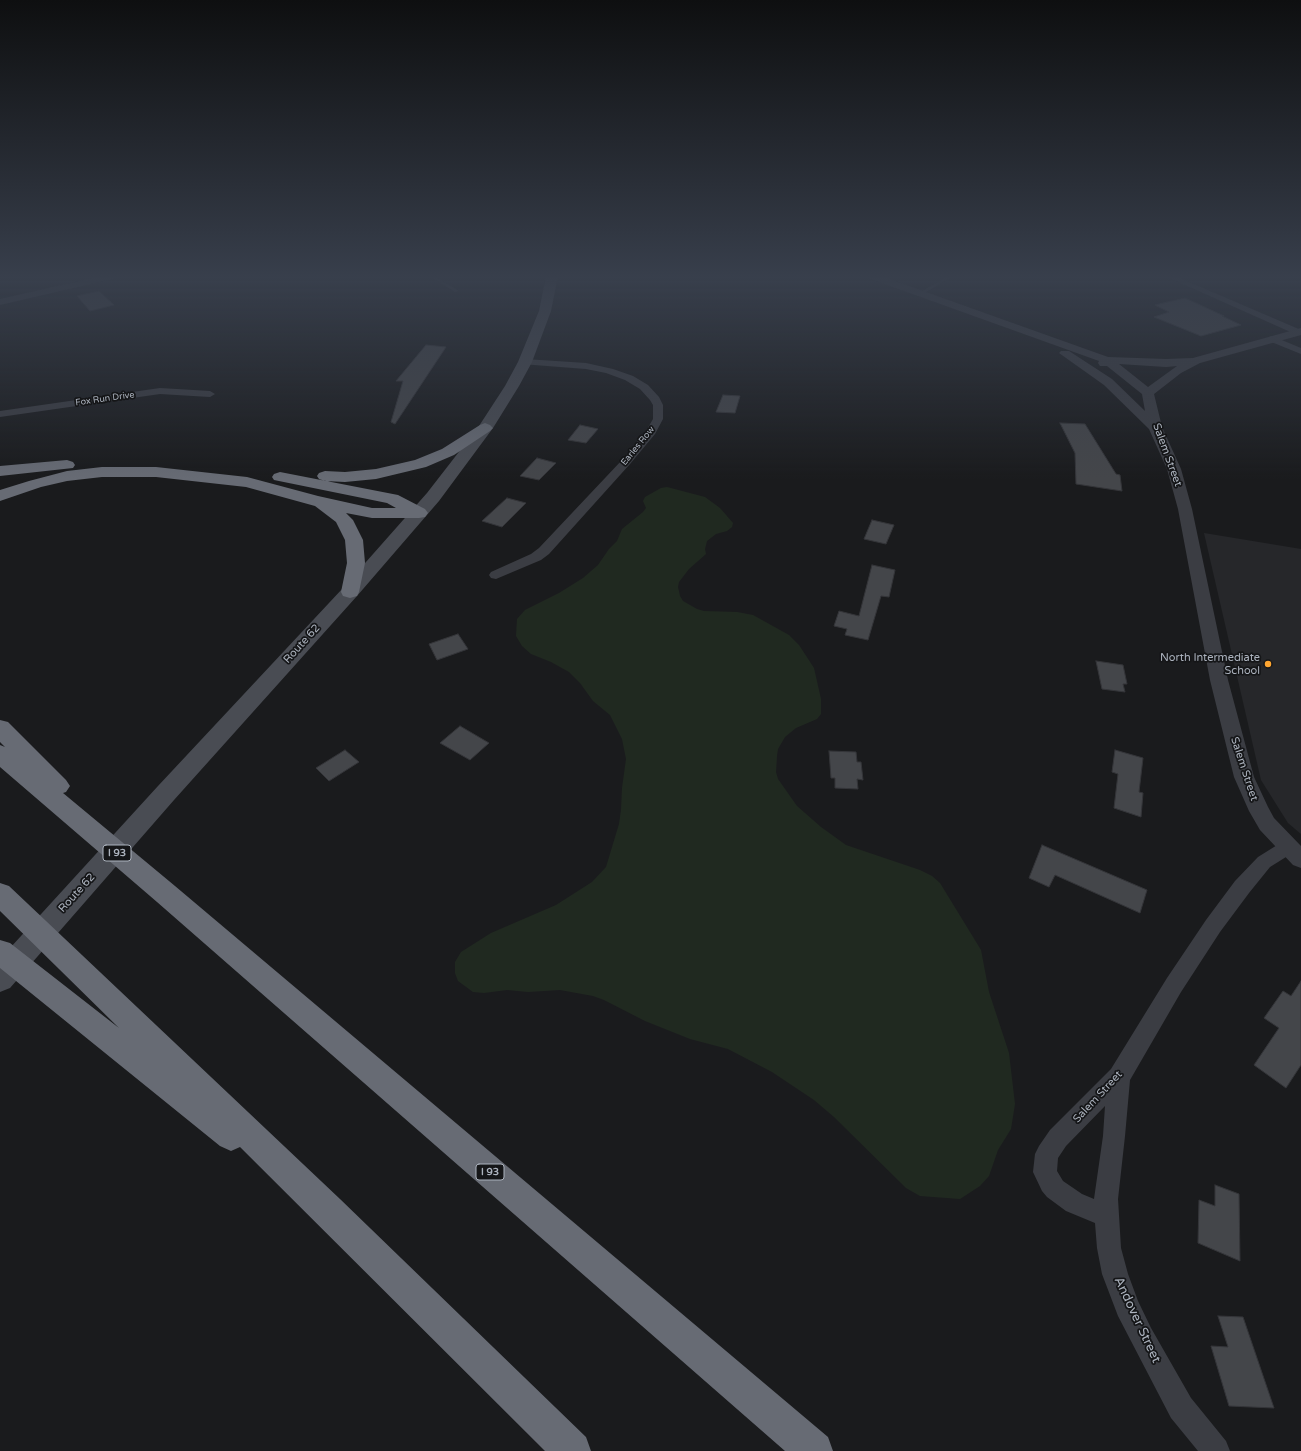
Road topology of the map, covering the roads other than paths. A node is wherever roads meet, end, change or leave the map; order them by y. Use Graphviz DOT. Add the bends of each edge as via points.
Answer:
graph roads {
  1 [pos="533,344"];
  2 [pos="1049,344"];
  3 [pos="1061,344"];
  4 [pos="1256,344"];
  5 [pos="1283,344"];
  6 [pos="1301,351"];
  7 [pos="1107,360"];
  8 [pos="1196,361"];
  9 [pos="525,362"];
  10 [pos="1096,373"];
  11 [pos="1108,382"];
  12 [pos="1148,393"];
  13 [pos="210,394"];
  14 [pos="0,414"];
  15 [pos="1156,427"];
  16 [pos="485,428"];
  17 [pos="244,470"];
  18 [pos="0,471"];
  19 [pos="0,496"];
  20 [pos="315,501"];
  21 [pos="419,513"];
  22 [pos="496,575"];
  23 [pos="350,592"];
  24 [pos="0,728"];
  25 [pos="0,754"];
  26 [pos="1294,853"];
  27 [pos="0,894"];
  28 [pos="166,894"];
  29 [pos="0,952"];
  30 [pos="0,979"];
  31 [pos="1119,1077"];
  32 [pos="328,1211"];
  33 [pos="1106,1216"];
  34 [pos="572,1451"];
  35 [pos="814,1451"];
  36 [pos="1216,1451"];
  1 -- 9 [label="main road, Route 62"];
  2 -- 10 [label="street"];
  3 -- 7 [label="street"];
  4 -- 8 [label="street"];
  5 -- 6 [label="street"];
  7 -- 8 [label="street" via="1166,363"];
  7 -- 10 [label="street"];
  7 -- 12 [label="street"];
  8 -- 12 [label="street" via="1177,370"];
  9 -- 16 [label="main road, Route 62"];
  9 -- 22 [label="street, Earles Row" via="592,367 629,378 644,387 655,399 658,405 658,419 651,432 626,462 544,551"];
  10 -- 11 [label="street"];
  11 -- 12 [label="street"];
  11 -- 15 [label="street"];
  12 -- 15 [label="street, Salem Street"];
  13 -- 14 [label="street, Fox Run Drive" via="160,391"];
  15 -- 26 [label="street, Salem Street" via="1174,469 1219,680 1244,777 1259,811"];
  16 -- 17 [label="highway" via="436,458 387,472 332,477"];
  16 -- 21 [label="main road, Route 62"];
  17 -- 18 [label="highway" via="140,462 90,463"];
  17 -- 21 [label="highway" via="392,499"];
  19 -- 20 [label="highway" via="67,476 102,472 141,472 230,479"];
  20 -- 21 [label="highway" via="372,513"];
  20 -- 23 [label="highway" via="341,517 352,535 356,564"];
  21 -- 23 [label="main road, Route 62"];
  23 -- 30 [label="main road, Route 62"];
  24 -- 28 [label="highway"];
  25 -- 28 [label="highway, I 93"];
  26 -- 31 [label="street, Salem Street" via="1264,862 1242,887 1174,985"];
  27 -- 32 [label="highway"];
  28 -- 35 [label="highway, I 93"];
  29 -- 32 [label="highway"];
  31 -- 33 [label="street, Andover Street"];
  31 -- 33 [label="street, Salem Street" via="1058,1138 1045,1161 1047,1178 1060,1194"];
  32 -- 34 [label="highway"];
  33 -- 36 [label="street, Andover Street" via="1115,1274 1127,1307 1181,1408"];
}
